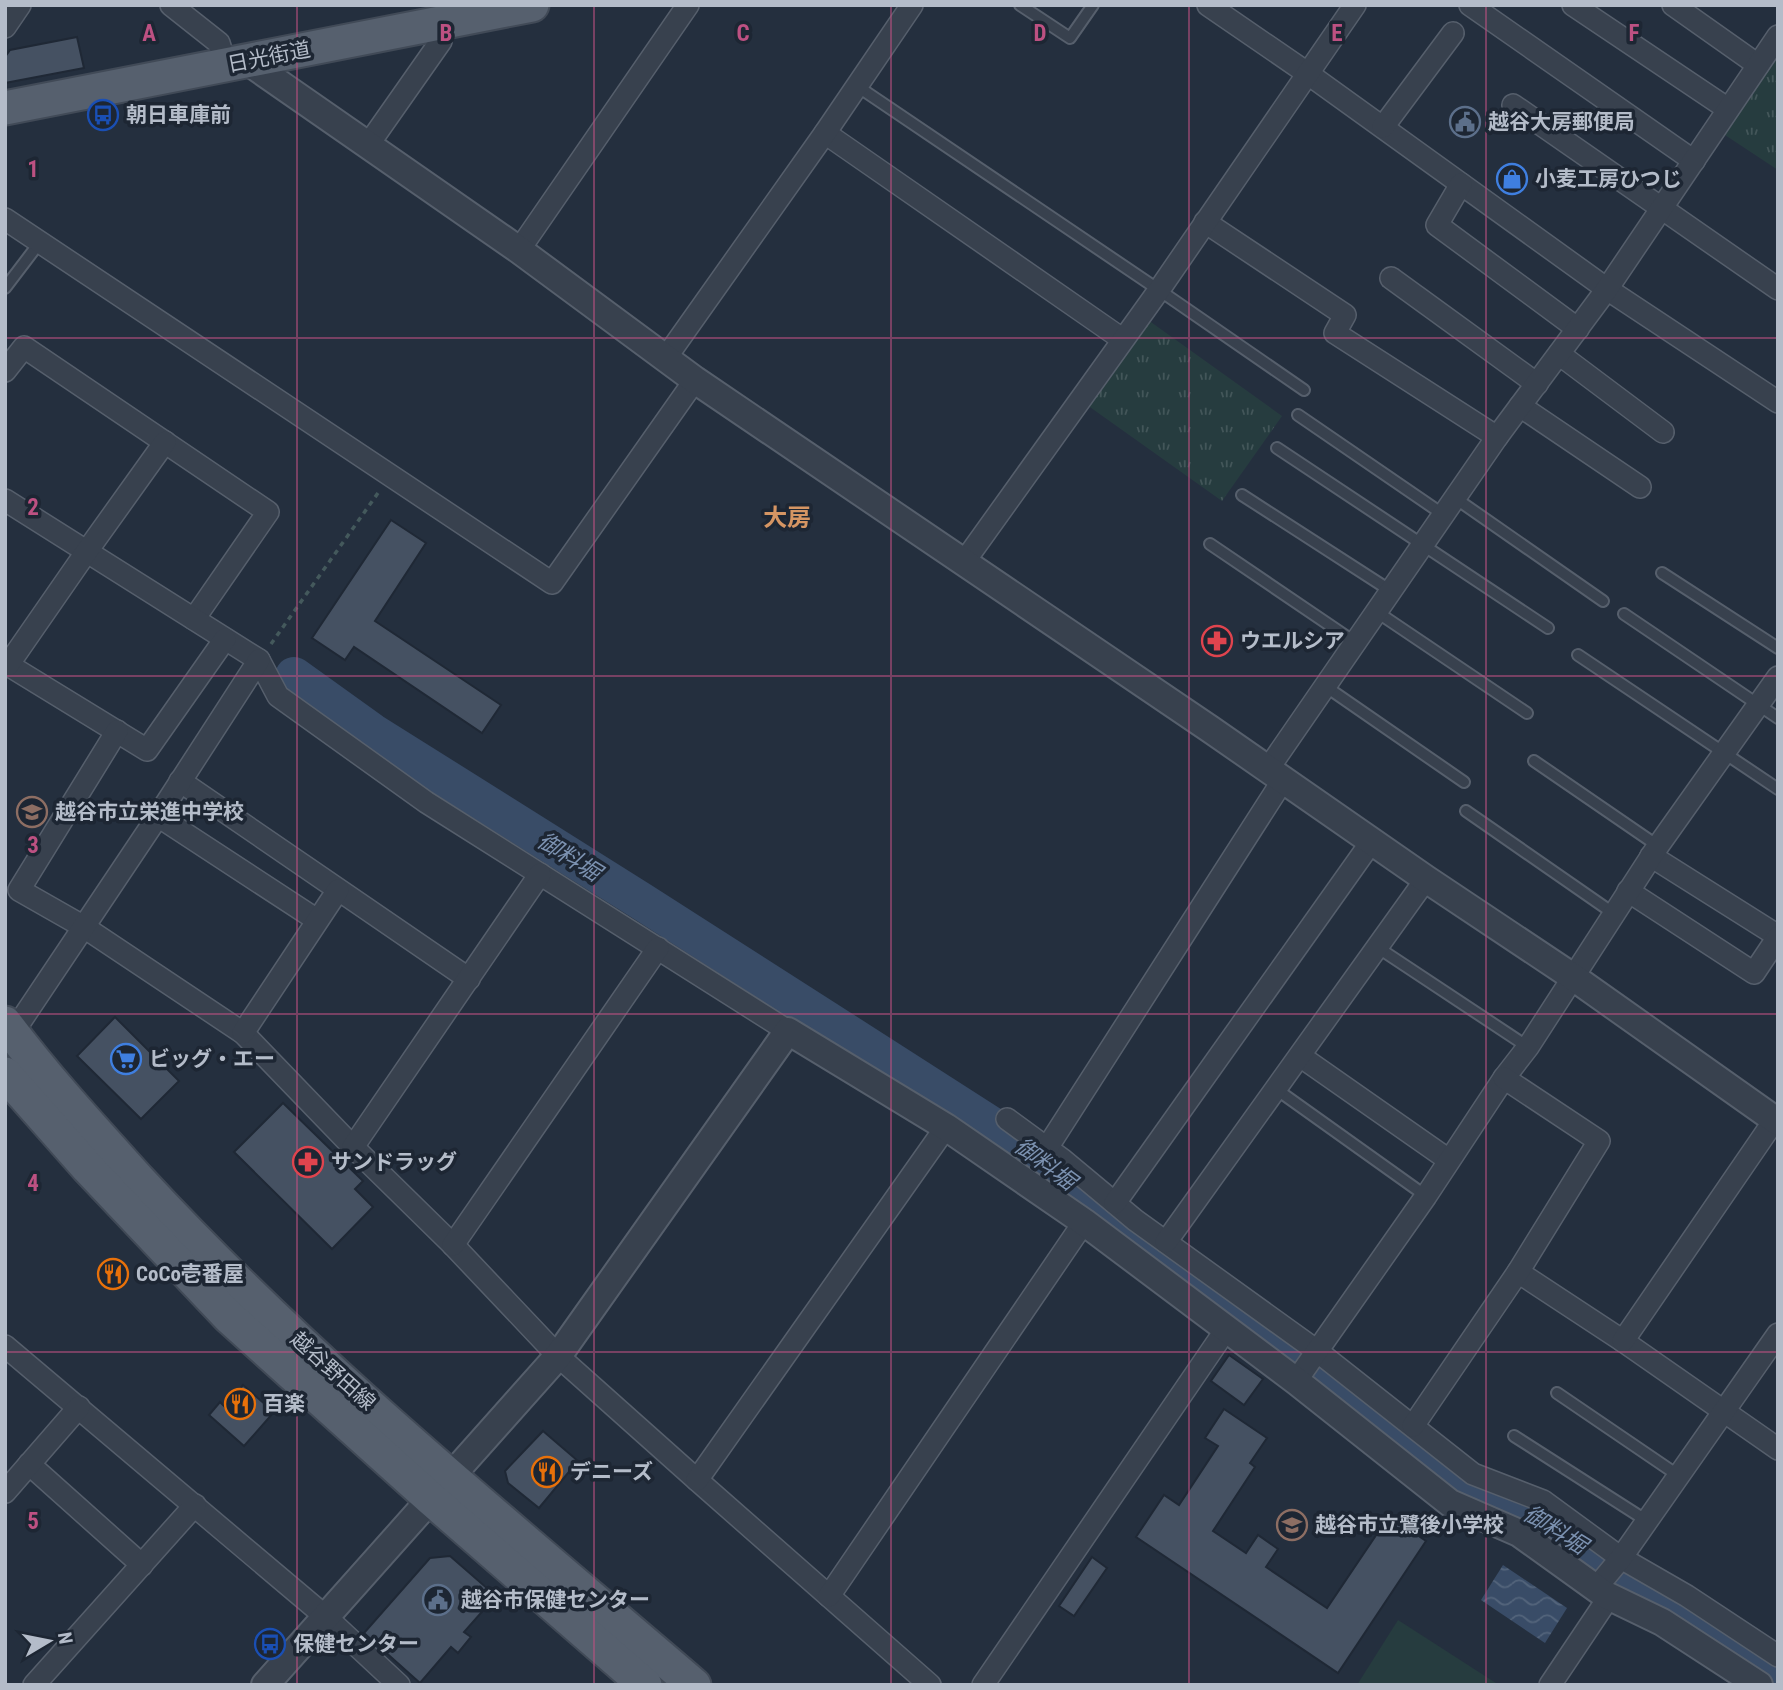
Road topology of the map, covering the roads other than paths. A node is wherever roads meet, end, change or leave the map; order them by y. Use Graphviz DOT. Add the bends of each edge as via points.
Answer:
graph roads {
  1 [pos="171,5"];
  2 [pos="532,5"];
  3 [pos="688,5"];
  4 [pos="912,5"];
  5 [pos="1020,5"];
  6 [pos="1093,5"];
  7 [pos="1208,5"];
  8 [pos="1355,5"];
  9 [pos="1470,5"];
  10 [pos="1573,5"];
  11 [pos="1673,5"];
  12 [pos="479,10"];
  13 [pos="437,24"];
  14 [pos="1453,33"];
  15 [pos="1778,36"];
  16 [pos="237,64"];
  17 [pos="1758,65"];
  18 [pos="1307,73"];
  19 [pos="857,86"];
  20 [pos="1513,105"];
  21 [pos="5,108"];
  22 [pos="1728,109"];
  23 [pos="1383,127"];
  24 [pos="825,133"];
  25 [pos="368,145"];
  26 [pos="1694,161"];
  27 [pos="1461,184"];
  28 [pos="1662,208"];
  29 [pos="5,219"];
  30 [pos="1205,222"];
  31 [pos="40,243"];
  32 [pos="519,250"];
  33 [pos="1391,278"];
  34 [pos="5,288"];
  35 [pos="1159,289"];
  36 [pos="1607,289"];
  37 [pos="1778,289"];
  38 [pos="1578,329"];
  39 [pos="1122,339"];
  40 [pos="1559,354"];
  41 [pos="665,359"];
  42 [pos="5,371"];
  43 [pos="695,380"];
  44 [pos="1537,384"];
  45 [pos="1304,390"];
  46 [pos="1778,402"];
  47 [pos="1520,406"];
  48 [pos="1298,415"];
  49 [pos="1663,432"];
  50 [pos="1497,437"];
  51 [pos="165,442"];
  52 [pos="1277,448"];
  53 [pos="1640,487"];
  54 [pos="1242,495"];
  55 [pos="5,500"];
  56 [pos="1449,507"];
  57 [pos="1210,544"];
  58 [pos="1423,545"];
  59 [pos="87,551"];
  60 [pos="964,562"];
  61 [pos="1662,573"];
  62 [pos="1391,591"];
  63 [pos="1603,601"];
  64 [pos="1377,612"];
  65 [pos="1624,614"];
  66 [pos="194,619"];
  67 [pos="1548,628"];
  68 [pos="225,639"];
  69 [pos="1356,643"];
  70 [pos="1778,648"];
  71 [pos="1578,655"];
  72 [pos="259,660"];
  73 [pos="7,664"];
  74 [pos="1778,677"];
  75 [pos="1325,686"];
  76 [pos="1758,705"];
  77 [pos="1527,713"];
  78 [pos="1778,718"];
  79 [pos="117,731"];
  80 [pos="1724,753"];
  81 [pos="1534,761"];
  82 [pos="1275,775"];
  83 [pos="180,781"];
  84 [pos="1464,782"];
  85 [pos="1778,789"];
  86 [pos="1466,811"];
  87 [pos="158,816"];
  88 [pos="1372,841"];
  89 [pos="1655,851"];
  90 [pos="540,874"];
  91 [pos="1426,879"];
  92 [pos="338,890"];
  93 [pos="1628,891"];
  94 [pos="1613,913"];
  95 [pos="317,920"];
  96 [pos="84,927"];
  97 [pos="1778,937"];
  98 [pos="1377,947"];
  99 [pos="658,948"];
  100 [pos="1573,977"];
  101 [pos="468,979"];
  102 [pos="788,1031"];
  103 [pos="8,1033"];
  104 [pos="243,1033"];
  105 [pos="1528,1047"];
  106 [pos="1300,1056"];
  107 [pos="5,1074"];
  108 [pos="1504,1078"];
  109 [pos="1276,1089"];
  110 [pos="1007,1119"];
  111 [pos="1777,1119"];
  112 [pos="946,1127"];
  113 [pos="353,1147"];
  114 [pos="1047,1148"];
  115 [pos="1443,1156"];
  116 [pos="1426,1196"];
  117 [pos="1115,1203"];
  118 [pos="1084,1222"];
  119 [pos="1166,1242"];
  120 [pos="453,1245"];
  121 [pos="1518,1272"];
  122 [pos="1227,1328"];
  123 [pos="1778,1334"];
  124 [pos="1623,1341"];
  125 [pos="5,1346"];
  126 [pos="1315,1353"];
  127 [pos="558,1356"];
  128 [pos="1298,1378"];
  129 [pos="1557,1393"];
  130 [pos="79,1407"];
  131 [pos="1724,1411"];
  132 [pos="1413,1426"];
  133 [pos="1514,1436"];
  134 [pos="1778,1449"];
  135 [pos="29,1464"];
  136 [pos="1679,1476"];
  137 [pos="696,1480"];
  138 [pos="440,1487"];
  139 [pos="6,1490"];
  140 [pos="195,1506"];
  141 [pos="1647,1521"];
  142 [pos="142,1565"];
  143 [pos="1610,1576"];
  144 [pos="829,1596"];
  145 [pos="326,1617"];
  146 [pos="1778,1656"];
  147 [pos="34,1685"];
  148 [pos="265,1685"];
  149 [pos="399,1685"];
  150 [pos="645,1685"];
  151 [pos="694,1685"];
  152 [pos="930,1685"];
  153 [pos="983,1685"];
  154 [pos="1550,1685"];
  155 [pos="1759,1685"];
  1 -- 16 [label="street" via="219,43"];
  2 -- 12 [label="main road, 日光街道"];
  3 -- 32 [label="street"];
  4 -- 19 [label="street"];
  5 -- 6 [label="lane" via="1070,38"];
  7 -- 18 [label="street"];
  8 -- 18 [label="street"];
  9 -- 26 [label="street"];
  10 -- 22 [label="street"];
  11 -- 17 [label="street"];
  12 -- 13 [label="main road, 日光街道"];
  13 -- 16 [label="main road, 日光街道"];
  13 -- 25 [label="street" via="441,41"];
  14 -- 23 [label="street"];
  15 -- 17 [label="street"];
  16 -- 21 [label="main road, 日光街道"];
  16 -- 25 [label="street"];
  17 -- 22 [label="street"];
  18 -- 23 [label="street"];
  18 -- 30 [label="street"];
  19 -- 24 [label="street"];
  19 -- 35 [label="lane"];
  20 -- 28 [label="street"];
  22 -- 26 [label="street"];
  23 -- 27 [label="street"];
  24 -- 39 [label="street"];
  24 -- 41 [label="street"];
  25 -- 32 [label="street"];
  26 -- 28 [label="street"];
  27 -- 36 [label="street"];
  27 -- 38 [label="street" via="1437,225"];
  28 -- 36 [label="street"];
  28 -- 37 [label="street"];
  29 -- 31 [label="street"];
  30 -- 35 [label="street"];
  30 -- 50 [label="street" via="1345,315 1335,333"];
  31 -- 34 [label="lane"];
  31 -- 43 [label="street" via="552,583"];
  32 -- 41 [label="street"];
  33 -- 44 [label="street"];
  35 -- 39 [label="street"];
  35 -- 45 [label="lane"];
  36 -- 38 [label="street"];
  36 -- 46 [label="street"];
  38 -- 40 [label="street"];
  39 -- 60 [label="street"];
  40 -- 44 [label="street"];
  40 -- 49 [label="street"];
  41 -- 43 [label="street"];
  42 -- 51 [label="street" via="24,347"];
  43 -- 60 [label="street"];
  44 -- 47 [label="street"];
  47 -- 50 [label="street"];
  47 -- 53 [label="street"];
  48 -- 56 [label="lane"];
  50 -- 56 [label="street"];
  51 -- 59 [label="street"];
  51 -- 66 [label="street" via="268,512"];
  52 -- 58 [label="lane"];
  54 -- 62 [label="lane"];
  55 -- 59 [label="street"];
  56 -- 58 [label="street"];
  56 -- 63 [label="lane"];
  57 -- 69 [label="lane"];
  58 -- 62 [label="street"];
  58 -- 67 [label="lane"];
  59 -- 66 [label="street"];
  59 -- 73 [label="street"];
  60 -- 82 [label="street"];
  61 -- 70 [label="lane"];
  62 -- 64 [label="street"];
  64 -- 69 [label="street"];
  64 -- 77 [label="lane"];
  65 -- 76 [label="lane"];
  66 -- 68 [label="street"];
  68 -- 72 [label="street"];
  68 -- 79 [label="street" via="147,750"];
  69 -- 75 [label="street"];
  71 -- 80 [label="lane"];
  72 -- 83 [label="street"];
  72 -- 90 [label="street" via="278,696 426,802"];
  73 -- 79 [label="street"];
  74 -- 76 [label="street"];
  75 -- 82 [label="street"];
  75 -- 84 [label="lane"];
  76 -- 78 [label="lane"];
  76 -- 80 [label="street"];
  79 -- 96 [label="street" via="19,890"];
  80 -- 85 [label="lane"];
  80 -- 89 [label="street"];
  81 -- 89 [label="lane"];
  82 -- 88 [label="street"];
  82 -- 114 [label="street"];
  83 -- 87 [label="street"];
  83 -- 92 [label="street"];
  86 -- 94 [label="lane"];
  87 -- 95 [label="street"];
  87 -- 96 [label="street"];
  88 -- 91 [label="street"];
  88 -- 117 [label="street"];
  89 -- 93 [label="street"];
  89 -- 97 [label="street"];
  90 -- 99 [label="street"];
  90 -- 101 [label="street"];
  91 -- 98 [label="street"];
  91 -- 100 [label="street"];
  92 -- 95 [label="street"];
  92 -- 101 [label="street"];
  93 -- 94 [label="street"];
  93 -- 97 [label="street" via="1754,973"];
  94 -- 100 [label="street"];
  95 -- 104 [label="street"];
  96 -- 103 [label="street"];
  96 -- 104 [label="street"];
  98 -- 105 [label="lane"];
  98 -- 106 [label="street"];
  99 -- 102 [label="street"];
  99 -- 120 [label="street"];
  100 -- 105 [label="street"];
  100 -- 111 [label="street"];
  101 -- 113 [label="street"];
  102 -- 112 [label="street"];
  102 -- 127 [label="street"];
  103 -- 138 [label="main road, 越谷野田線" via="194,1239 352,1389"];
  104 -- 113 [label="street"];
  105 -- 108 [label="street"];
  106 -- 109 [label="street"];
  106 -- 115 [label="street"];
  107 -- 138 [label="main road, 越谷野田線" via="229,1317"];
  108 -- 116 [label="street"];
  108 -- 121 [label="street" via="1599,1141"];
  109 -- 116 [label="lane"];
  109 -- 119 [label="street"];
  110 -- 114 [label="street"];
  111 -- 124 [label="street"];
  112 -- 118 [label="street"];
  112 -- 137 [label="street"];
  113 -- 120 [label="street"];
  114 -- 117 [label="street"];
  116 -- 126 [label="street"];
  117 -- 119 [label="street"];
  118 -- 122 [label="street"];
  118 -- 144 [label="street"];
  119 -- 126 [label="street"];
  120 -- 127 [label="street"];
  121 -- 124 [label="street"];
  121 -- 132 [label="street"];
  122 -- 128 [label="street"];
  122 -- 153 [label="street"];
  123 -- 131 [label="street"];
  124 -- 131 [label="street"];
  125 -- 130 [label="street"];
  126 -- 128 [label="street"];
  126 -- 132 [label="street"];
  127 -- 137 [label="street"];
  127 -- 138 [label="street"];
  128 -- 143 [label="street" via="1450,1503"];
  129 -- 136 [label="lane"];
  130 -- 135 [label="street"];
  130 -- 140 [label="street"];
  131 -- 134 [label="street"];
  131 -- 136 [label="street"];
  132 -- 143 [label="street" via="1473,1474 1543,1500"];
  133 -- 141 [label="lane"];
  135 -- 139 [label="street"];
  135 -- 142 [label="street"];
  136 -- 141 [label="street"];
  137 -- 144 [label="street"];
  138 -- 145 [label="street"];
  138 -- 150 [label="main road, 越谷野田線"];
  138 -- 151 [label="main road, 越谷野田線"];
  140 -- 142 [label="street"];
  140 -- 145 [label="street"];
  141 -- 143 [label="street"];
  142 -- 147 [label="street"];
  143 -- 146 [label="street" via="1687,1596"];
  143 -- 154 [label="street"];
  143 -- 155 [label="street" via="1662,1622"];
  144 -- 152 [label="street"];
  145 -- 148 [label="street"];
  145 -- 149 [label="street"];
}
